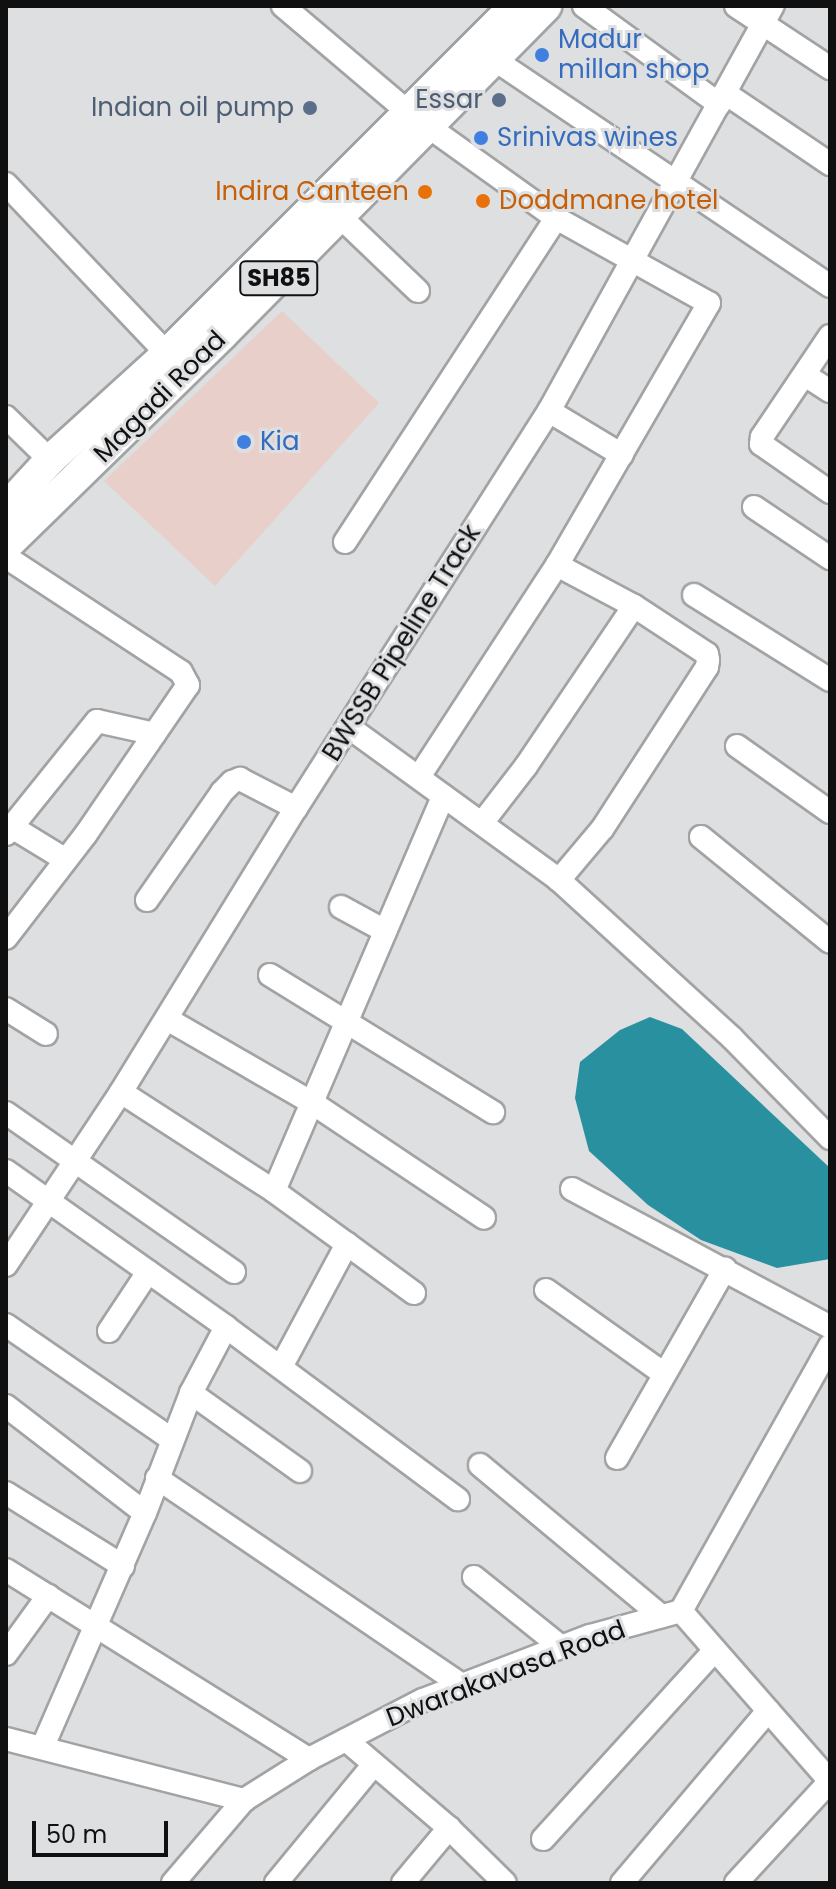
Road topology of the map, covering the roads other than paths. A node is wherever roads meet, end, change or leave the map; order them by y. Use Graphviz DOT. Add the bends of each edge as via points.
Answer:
graph roads {
  1 [pos="283,6"];
  2 [pos="515,6"];
  3 [pos="547,6"];
  4 [pos="584,6"];
  5 [pos="736,6"];
  6 [pos="768,15"];
  7 [pos="495,60"];
  8 [pos="830,68"];
  9 [pos="722,99"];
  10 [pos="419,120"];
  11 [pos="830,164"];
  12 [pos="678,181"];
  13 [pos="6,184"];
  14 [pos="330,208"];
  15 [pos="556,218"];
  16 [pos="633,263"];
  17 [pos="830,286"];
  18 [pos="418,291"];
  19 [pos="830,336"];
  20 [pos="175,363"];
  21 [pos="805,375"];
  22 [pos="830,391"];
  23 [pos="549,411"];
  24 [pos="6,417"];
  25 [pos="622,455"];
  26 [pos="50,460"];
  27 [pos="830,492"];
  28 [pos="754,507"];
  29 [pos="6,508"];
  30 [pos="345,542"];
  31 [pos="6,546"];
  32 [pos="6,557"];
  33 [pos="830,558"];
  34 [pos="557,565"];
  35 [pos="694,595"];
  36 [pos="634,606"];
  37 [pos="830,680"];
  38 [pos="350,728"];
  39 [pos="155,734"];
  40 [pos="737,746"];
  41 [pos="419,777"];
  42 [pos="443,796"];
  43 [pos="296,808"];
  44 [pos="830,812"];
  45 [pos="482,823"];
  46 [pos="9,830"];
  47 [pos="701,837"];
  48 [pos="66,860"];
  49 [pos="559,880"];
  50 [pos="147,900"];
  51 [pos="341,907"];
  52 [pos="385,931"];
  53 [pos="6,938"];
  54 [pos="830,942"];
  55 [pos="270,975"];
  56 [pos="6,1009"];
  57 [pos="167,1019"];
  58 [pos="346,1019"];
  59 [pos="46,1034"];
  60 [pos="121,1092"];
  61 [pos="311,1102"];
  62 [pos="493,1112"];
  63 [pos="6,1113"];
  64 [pos="830,1138"];
  65 [pos="73,1162"];
  66 [pos="6,1171"];
  67 [pos="572,1189"];
  68 [pos="274,1191"];
  69 [pos="46,1200"];
  70 [pos="484,1218"];
  71 [pos="347,1244"];
  72 [pos="6,1265"];
  73 [pos="725,1269"];
  74 [pos="148,1272"];
  75 [pos="234,1272"];
  76 [pos="546,1290"];
  77 [pos="414,1293"];
  78 [pos="6,1325"];
  79 [pos="226,1327"];
  80 [pos="830,1327"];
  81 [pos="109,1331"];
  82 [pos="830,1346"];
  83 [pos="281,1367"];
  84 [pos="664,1374"];
  85 [pos="191,1393"];
  86 [pos="6,1406"];
  87 [pos="171,1439"];
  88 [pos="617,1458"];
  89 [pos="480,1465"];
  90 [pos="300,1471"];
  91 [pos="157,1478"];
  92 [pos="6,1493"];
  93 [pos="458,1499"];
  94 [pos="145,1513"];
  95 [pos="123,1566"];
  96 [pos="6,1570"];
  97 [pos="474,1577"];
  98 [pos="48,1596"];
  99 [pos="671,1614"];
  100 [pos="97,1625"];
  101 [pos="561,1647"];
  102 [pos="714,1651"];
  103 [pos="6,1654"];
  104 [pos="462,1685"];
  105 [pos="768,1711"];
  106 [pos="6,1739"];
  107 [pos="346,1740"];
  108 [pos="43,1746"];
  109 [pos="309,1759"];
  110 [pos="374,1764"];
  111 [pos="829,1780"];
  112 [pos="244,1800"];
  113 [pos="449,1828"];
  114 [pos="543,1839"];
  115 [pos="173,1883"];
  116 [pos="276,1883"];
  117 [pos="403,1883"];
  118 [pos="505,1883"];
  119 [pos="622,1883"];
  120 [pos="736,1883"];
  1 -- 10 [label="street"];
  2 -- 10 [label="main road, Magadi Road / SH85"];
  3 -- 7 [label="main road, Magadi Road / SH85"];
  4 -- 9 [label="street"];
  5 -- 6 [label="street"];
  6 -- 8 [label="street"];
  6 -- 9 [label="street, BWSSB Pipeline Track"];
  7 -- 10 [label="main road, Magadi Road / SH85"];
  7 -- 12 [label="street"];
  9 -- 11 [label="street"];
  9 -- 12 [label="street, BWSSB Pipeline Track"];
  10 -- 14 [label="main road, Magadi Road / SH85"];
  10 -- 15 [label="street"];
  12 -- 16 [label="street, BWSSB Pipeline Track"];
  12 -- 17 [label="street"];
  13 -- 20 [label="street"];
  14 -- 18 [label="street"];
  14 -- 20 [label="main road, Magadi Road / SH85"];
  15 -- 16 [label="street"];
  15 -- 30 [label="street"];
  16 -- 23 [label="street, BWSSB Pipeline Track"];
  16 -- 25 [label="street" via="709,303"];
  19 -- 21 [label="street"];
  20 -- 26 [label="main road, Magadi Road / SH85"];
  20 -- 31 [label="main road, Magadi Road / SH85"];
  21 -- 22 [label="street"];
  21 -- 27 [label="street" via="761,444"];
  23 -- 25 [label="street"];
  23 -- 38 [label="street, BWSSB Pipeline Track"];
  24 -- 26 [label="street"];
  25 -- 34 [label="street"];
  26 -- 29 [label="main road, Magadi Road / SH85"];
  28 -- 33 [label="street"];
  32 -- 39 [label="street" via="181,672 188,685"];
  34 -- 36 [label="street"];
  34 -- 41 [label="street"];
  35 -- 37 [label="street"];
  36 -- 45 [label="street"];
  36 -- 49 [label="street" via="707,654 707,667 602,829"];
  38 -- 41 [label="street"];
  38 -- 43 [label="street, BWSSB Pipeline Track"];
  39 -- 46 [label="street" via="97,721"];
  39 -- 48 [label="street"];
  40 -- 44 [label="street"];
  41 -- 42 [label="street"];
  42 -- 45 [label="street"];
  42 -- 52 [label="street"];
  43 -- 50 [label="street" via="240,779 232,782"];
  43 -- 57 [label="street, BWSSB Pipeline Track"];
  45 -- 49 [label="street"];
  46 -- 48 [label="street"];
  47 -- 54 [label="street"];
  48 -- 53 [label="street"];
  49 -- 64 [label="street" via="732,1038"];
  51 -- 52 [label="street"];
  52 -- 58 [label="street"];
  55 -- 58 [label="street"];
  56 -- 59 [label="street"];
  57 -- 60 [label="street, BWSSB Pipeline Track"];
  57 -- 61 [label="street"];
  58 -- 61 [label="street"];
  58 -- 62 [label="street"];
  60 -- 65 [label="street, BWSSB Pipeline Track"];
  60 -- 68 [label="street"];
  61 -- 68 [label="street"];
  61 -- 70 [label="street"];
  63 -- 65 [label="street"];
  65 -- 69 [label="street, BWSSB Pipeline Track"];
  65 -- 75 [label="street"];
  66 -- 69 [label="street"];
  67 -- 73 [label="street"];
  68 -- 71 [label="street"];
  69 -- 72 [label="street, BWSSB Pipeline Track"];
  69 -- 74 [label="street"];
  71 -- 77 [label="street"];
  71 -- 83 [label="street"];
  73 -- 80 [label="street"];
  73 -- 84 [label="street"];
  74 -- 79 [label="street"];
  74 -- 81 [label="street"];
  76 -- 84 [label="street"];
  78 -- 87 [label="street"];
  79 -- 83 [label="street"];
  79 -- 85 [label="street"];
  82 -- 99 [label="street"];
  83 -- 93 [label="street"];
  84 -- 88 [label="street"];
  85 -- 87 [label="street"];
  85 -- 90 [label="street"];
  86 -- 94 [label="street"];
  87 -- 91 [label="street"];
  89 -- 99 [label="street"];
  91 -- 94 [label="street"];
  91 -- 104 [label="street"];
  92 -- 95 [label="street"];
  94 -- 95 [label="street"];
  95 -- 100 [label="street"];
  96 -- 98 [label="street"];
  97 -- 101 [label="street"];
  98 -- 100 [label="street"];
  98 -- 103 [label="street"];
  99 -- 101 [label="street, Dwarakavasa Road"];
  99 -- 102 [label="street"];
  100 -- 108 [label="street"];
  100 -- 109 [label="street"];
  101 -- 104 [label="street, Dwarakavasa Road"];
  102 -- 105 [label="street"];
  102 -- 114 [label="street"];
  104 -- 107 [label="street, Dwarakavasa Road"];
  105 -- 111 [label="street"];
  105 -- 119 [label="street"];
  106 -- 108 [label="street"];
  107 -- 109 [label="street, Dwarakavasa Road"];
  107 -- 110 [label="street"];
  108 -- 112 [label="street"];
  109 -- 112 [label="street, Dwarakavasa Road"];
  110 -- 113 [label="street"];
  110 -- 116 [label="street"];
  111 -- 120 [label="street"];
  112 -- 115 [label="street, Dwarakavasa Road"];
  113 -- 117 [label="street"];
  113 -- 118 [label="street"];
}
